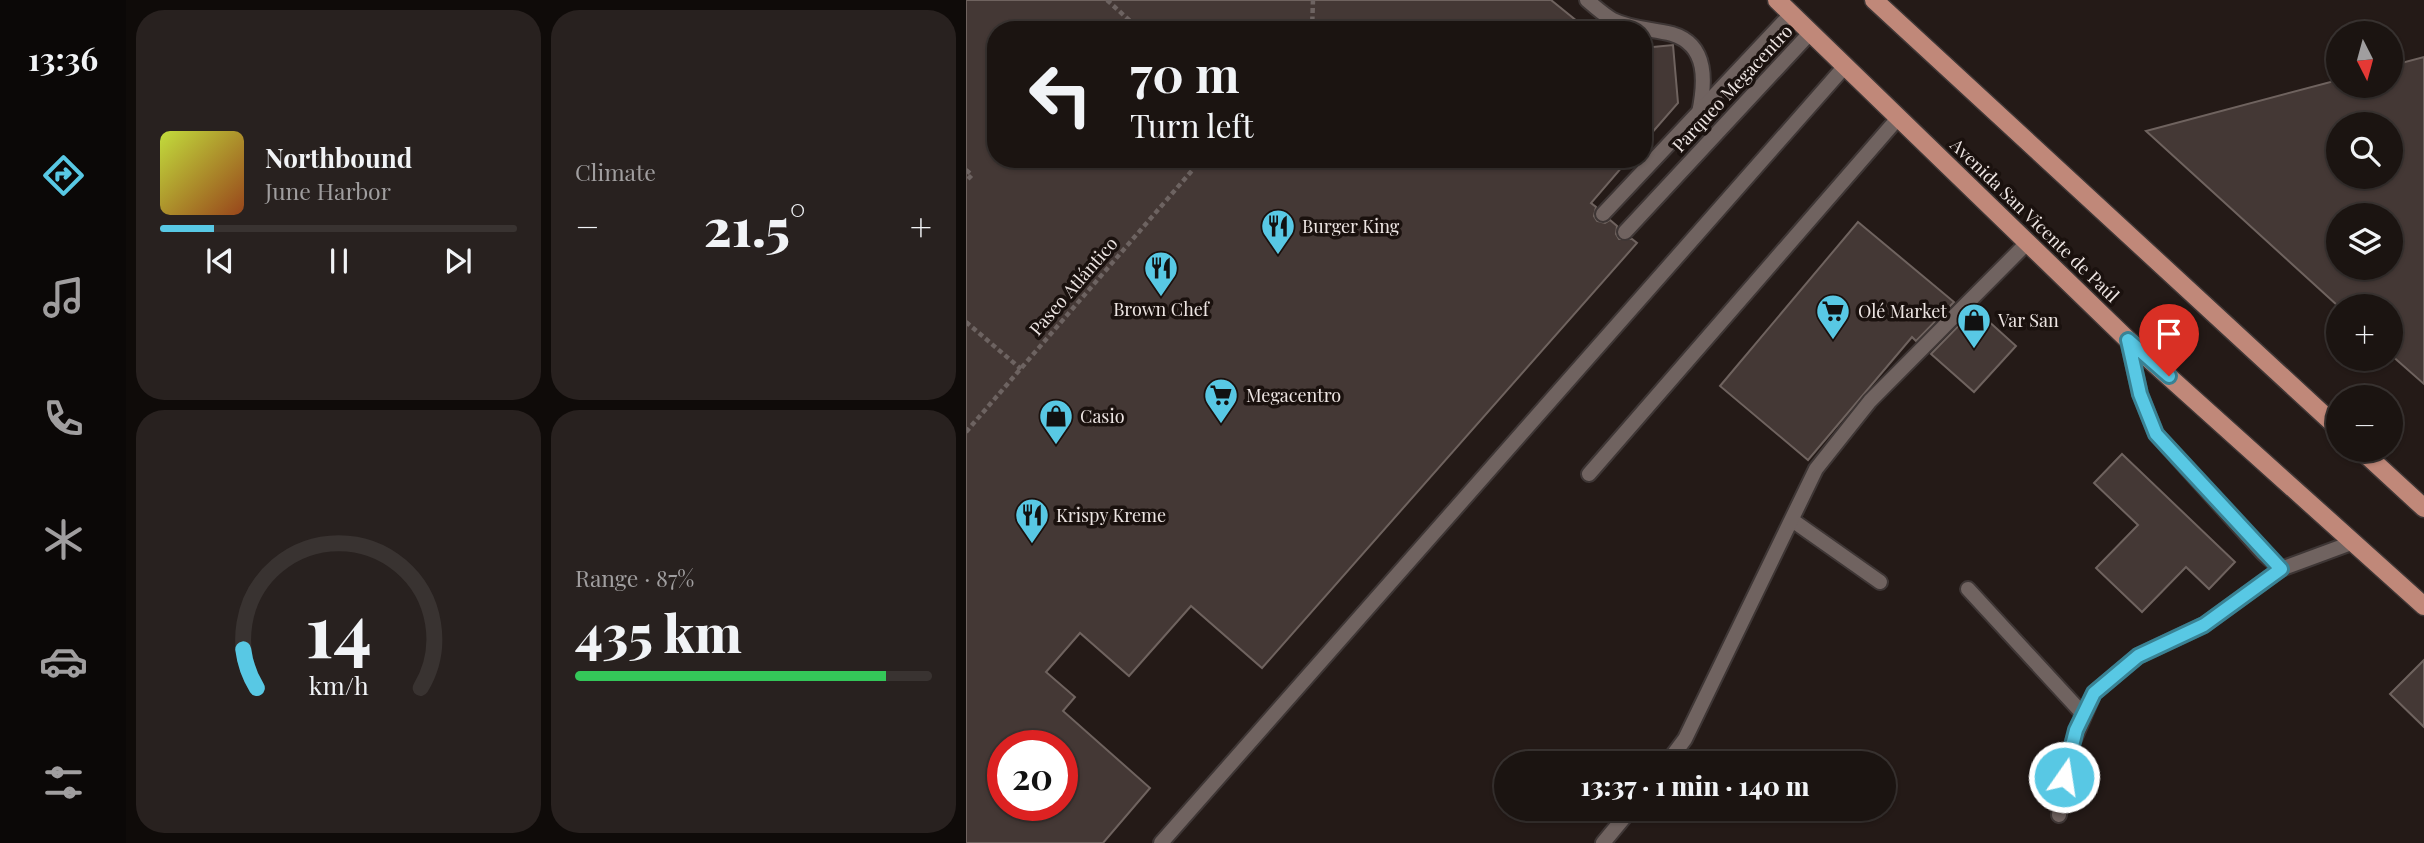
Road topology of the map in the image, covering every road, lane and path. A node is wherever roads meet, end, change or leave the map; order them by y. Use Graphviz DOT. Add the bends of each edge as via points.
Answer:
graph roads {
  1 [pos="1107,0"];
  2 [pos="1313,0"];
  3 [pos="1587,0"];
  4 [pos="1777,0"];
  5 [pos="1874,0"];
  6 [pos="1792,13"];
  7 [pos="1130,21"];
  8 [pos="1312,21"];
  9 [pos="1618,21"];
  10 [pos="1652,29"];
  11 [pos="1811,32"];
  12 [pos="1846,65"];
  13 [pos="1699,114"];
  14 [pos="1899,117"];
  15 [pos="1652,163"];
  16 [pos="1194,168"];
  17 [pos="1647,168"];
  18 [pos="966,170"];
  19 [pos="966,181"];
  20 [pos="1603,214"];
  21 [pos="1625,232"];
  22 [pos="2028,242"];
  23 [pos="966,322"];
  24 [pos="2128,340"];
  25 [pos="1021,369"];
  26 [pos="2326,417"];
  27 [pos="966,432"];
  28 [pos="2374,462"];
  29 [pos="1589,474"];
  30 [pos="2424,508"];
  31 [pos="1792,520"];
  32 [pos="2354,542"];
  33 [pos="2281,569"];
  34 [pos="1880,582"];
  35 [pos="1968,589"];
  36 [pos="2424,606"];
  37 [pos="2084,715"];
  38 [pos="1676,751"];
  39 [pos="2059,815"];
  40 [pos="1621,821"];
  41 [pos="1161,843"];
  42 [pos="1603,843"];
  1 -- 7 [label="path"];
  2 -- 8 [label="path"];
  3 -- 9 [label="lane"];
  4 -- 6 [label="main road, Avenida San Vicente de Paúl"];
  5 -- 26 [label="main road"];
  6 -- 11 [label="main road, Avenida San Vicente de Paúl"];
  6 -- 13 [label="lane, Parqueo Megacentro"];
  10 -- 13 [label="lane" via="1675,35 1700,58 1704,71"];
  11 -- 12 [label="main road, Avenida San Vicente de Paúl"];
  11 -- 21 [label="lane, Parqueo Megacentro"];
  12 -- 14 [label="main road, Avenida San Vicente de Paúl"];
  12 -- 41 [label="lane"];
  13 -- 15 [label="lane, Parqueo Megacentro"];
  14 -- 22 [label="main road, Avenida San Vicente de Paúl"];
  14 -- 29 [label="lane"];
  16 -- 25 [label="path, Paseo Atlántico"];
  17 -- 20 [label="lane, Parqueo Megacentro"];
  18 -- 19 [label="path" via="972,175"];
  22 -- 24 [label="main road, Avenida San Vicente de Paúl"];
  22 -- 31 [label="lane" via="1870,401 1816,469"];
  23 -- 25 [label="path"];
  24 -- 32 [label="main road, Avenida San Vicente de Paúl"];
  24 -- 33 [label="lane" via="2140,394 2156,434"];
  25 -- 27 [label="path, Paseo Atlántico"];
  28 -- 30 [label="main road"];
  31 -- 34 [label="lane"];
  31 -- 38 [label="lane"];
  32 -- 33 [label="lane"];
  32 -- 36 [label="main road, Avenida San Vicente de Paúl"];
  33 -- 37 [label="lane" via="2204,625 2138,656 2094,693"];
  35 -- 37 [label="lane"];
  37 -- 39 [label="lane" via="2066,758"];
  40 -- 42 [label="lane"];
}
